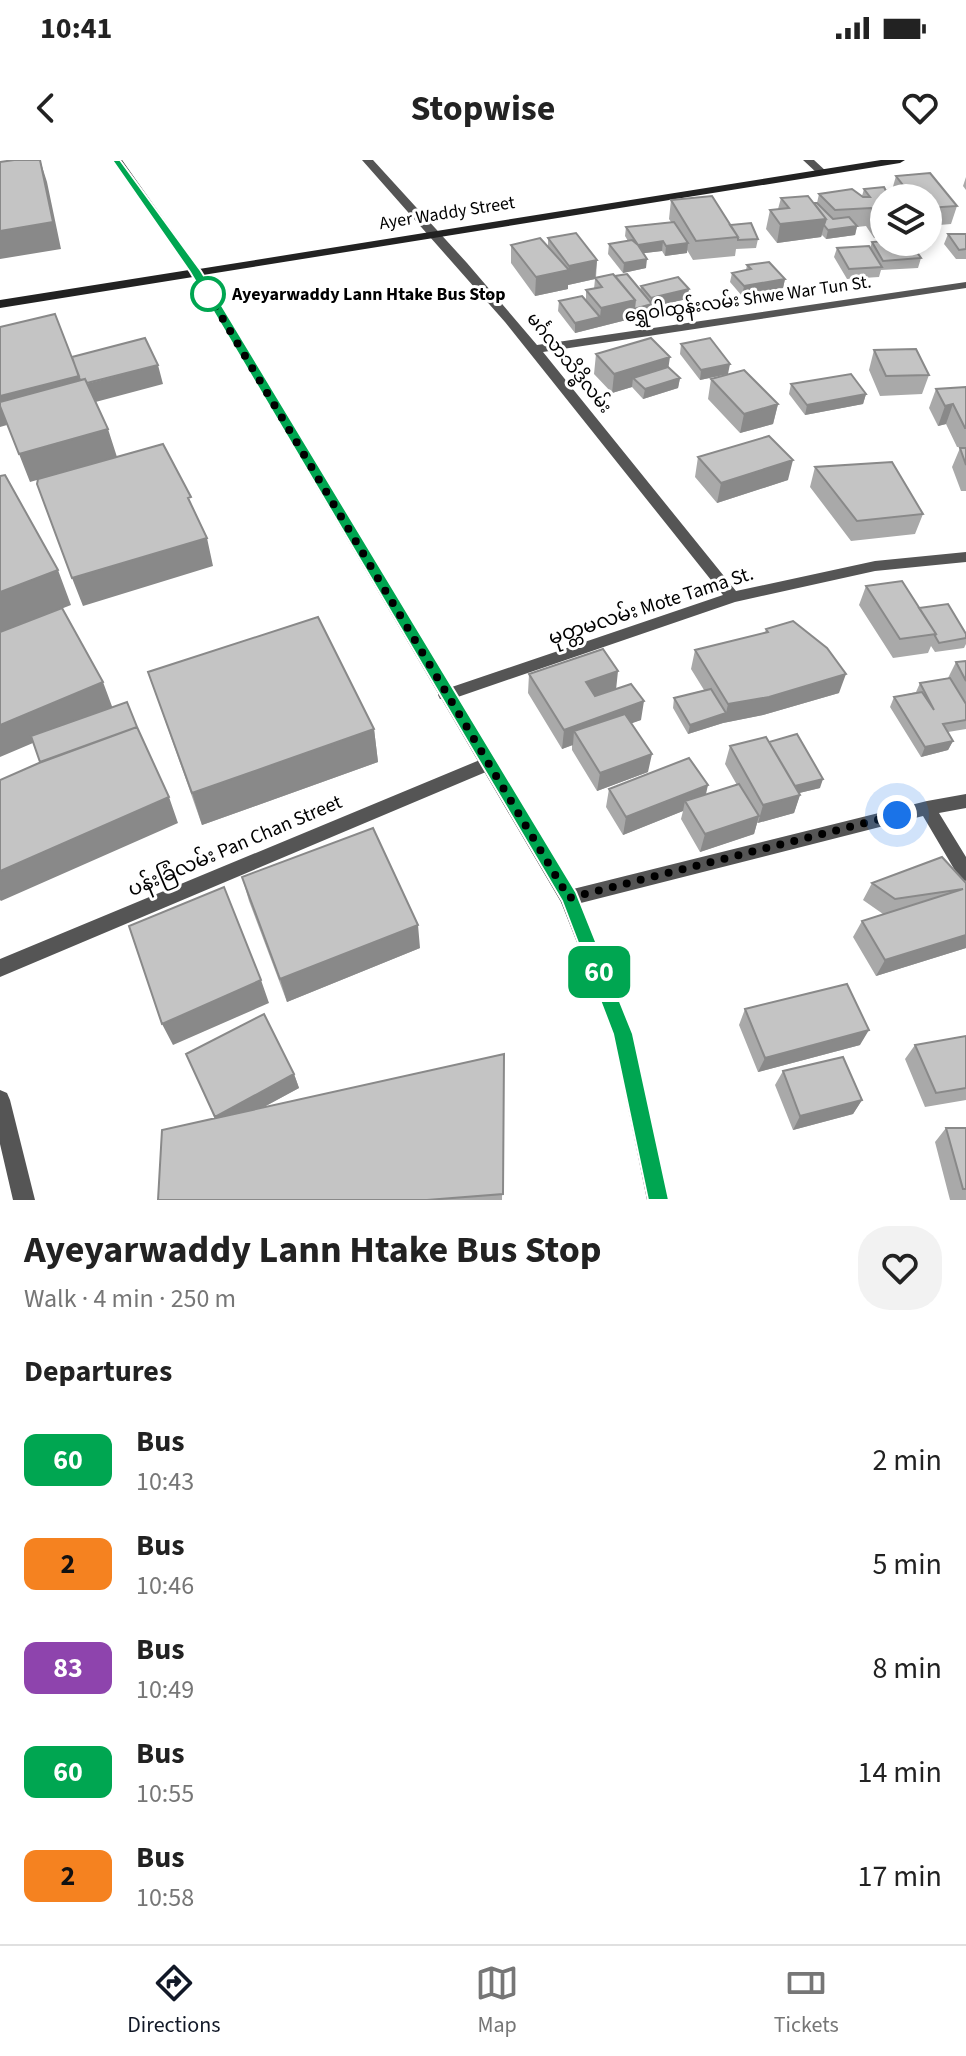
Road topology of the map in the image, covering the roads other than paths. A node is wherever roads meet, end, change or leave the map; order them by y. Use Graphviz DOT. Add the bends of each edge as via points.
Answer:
graph roads {
  1 [pos="117,160"];
  2 [pos="367,160"];
  3 [pos="808,160"];
  4 [pos="900,160"];
  5 [pos="822,172"];
  6 [pos="437,233"];
  7 [pos="195,271"];
  8 [pos="966,285"];
  9 [pos="0,304"];
  10 [pos="536,349"];
  11 [pos="966,557"];
  12 [pos="733,597"];
  13 [pos="446,695"];
  14 [pos="487,764"];
  15 [pos="966,801"];
  16 [pos="927,808"];
  17 [pos="966,873"];
  18 [pos="569,898"];
  19 [pos="0,968"];
  20 [pos="0,1100"];
  21 [pos="24,1200"];
  22 [pos="658,1200"];
  1 -- 7 [label="main road"];
  2 -- 6 [label="street, မင်္ဂလာသိဒ္ဓိလမ်း"];
  3 -- 5 [label="street"];
  4 -- 5 [label="main road, Ayer Waddy Street"];
  5 -- 6 [label="main road, Ayer Waddy Street"];
  6 -- 7 [label="main road, Ayer Waddy Street"];
  6 -- 10 [label="street, မင်္ဂလာသိဒ္ဓိလမ်း"];
  7 -- 9 [label="main road, Ayer Waddy Street"];
  7 -- 13 [label="main road"];
  8 -- 10 [label="street, ရွှေဝါထွန်းလမ်း Shwe War Tun St."];
  10 -- 12 [label="street, မင်္ဂလာသိဒ္ဓိလမ်း"];
  11 -- 12 [label="street, မုတ္တမလမ်း Mote Tama St." via="875,566"];
  12 -- 13 [label="street, မုတ္တမလမ်း Mote Tama St."];
  13 -- 14 [label="main road"];
  14 -- 18 [label="main road"];
  14 -- 19 [label="street, ပန်းခြံလမ်း Pan Chan Street"];
  15 -- 16 [label="street"];
  16 -- 17 [label="street"];
  16 -- 18 [label="street"];
  18 -- 22 [label="main road" via="623,1034"];
  20 -- 21 [label="street"];
}
